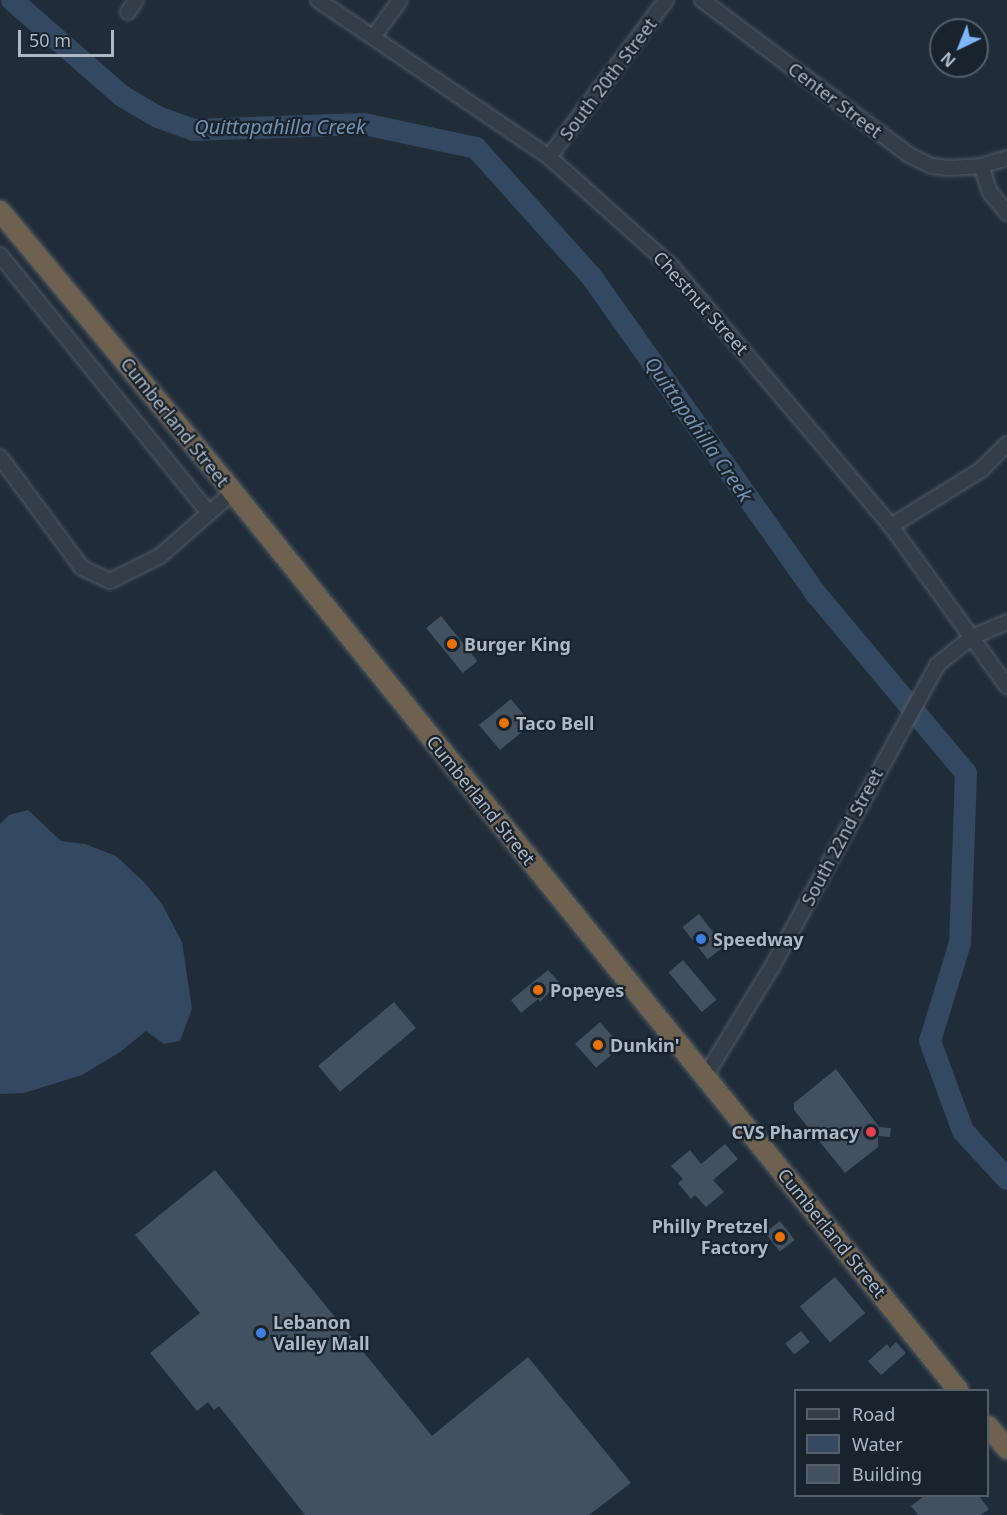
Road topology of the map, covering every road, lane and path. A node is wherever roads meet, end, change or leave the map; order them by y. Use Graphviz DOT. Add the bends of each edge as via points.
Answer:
graph roads {
  1 [pos="136,0"];
  2 [pos="318,0"];
  3 [pos="400,0"];
  4 [pos="666,0"];
  5 [pos="702,0"];
  6 [pos="128,12"];
  7 [pos="374,36"];
  8 [pos="549,157"];
  9 [pos="1007,158"];
  10 [pos="981,166"];
  11 [pos="0,211"];
  12 [pos="1007,213"];
  13 [pos="0,255"];
  14 [pos="1007,444"];
  15 [pos="0,457"];
  16 [pos="233,492"];
  17 [pos="209,513"];
  18 [pos="891,526"];
  19 [pos="1007,622"];
  20 [pos="972,638"];
  21 [pos="1007,686"];
  22 [pos="705,1077"];
  23 [pos="957,1389"];
  24 [pos="989,1428"];
  25 [pos="1007,1449"];
  1 -- 6 [label="street"];
  2 -- 7 [label="street, Chestnut Street"];
  3 -- 7 [label="street"];
  4 -- 8 [label="street, South 20th Street"];
  5 -- 10 [label="street, Center Street" via="909,155 932,166"];
  7 -- 8 [label="street, Chestnut Street"];
  8 -- 18 [label="street, Chestnut Street" via="673,268"];
  9 -- 10 [label="street, Center Street"];
  10 -- 12 [label="street" via="990,192"];
  11 -- 16 [label="highway, Cumberland Street"];
  13 -- 17 [label="street"];
  14 -- 18 [label="street" via="981,470"];
  15 -- 17 [label="street" via="82,568 110,580 160,556"];
  16 -- 17 [label="street"];
  16 -- 22 [label="highway, Cumberland Street"];
  18 -- 20 [label="street, Chestnut Street"];
  19 -- 20 [label="street, South 22nd Street"];
  20 -- 21 [label="street, Chestnut Street"];
  20 -- 22 [label="street, South 22nd Street" via="937,665 772,967"];
  22 -- 23 [label="highway, Cumberland Street"];
  24 -- 25 [label="highway"];
}
